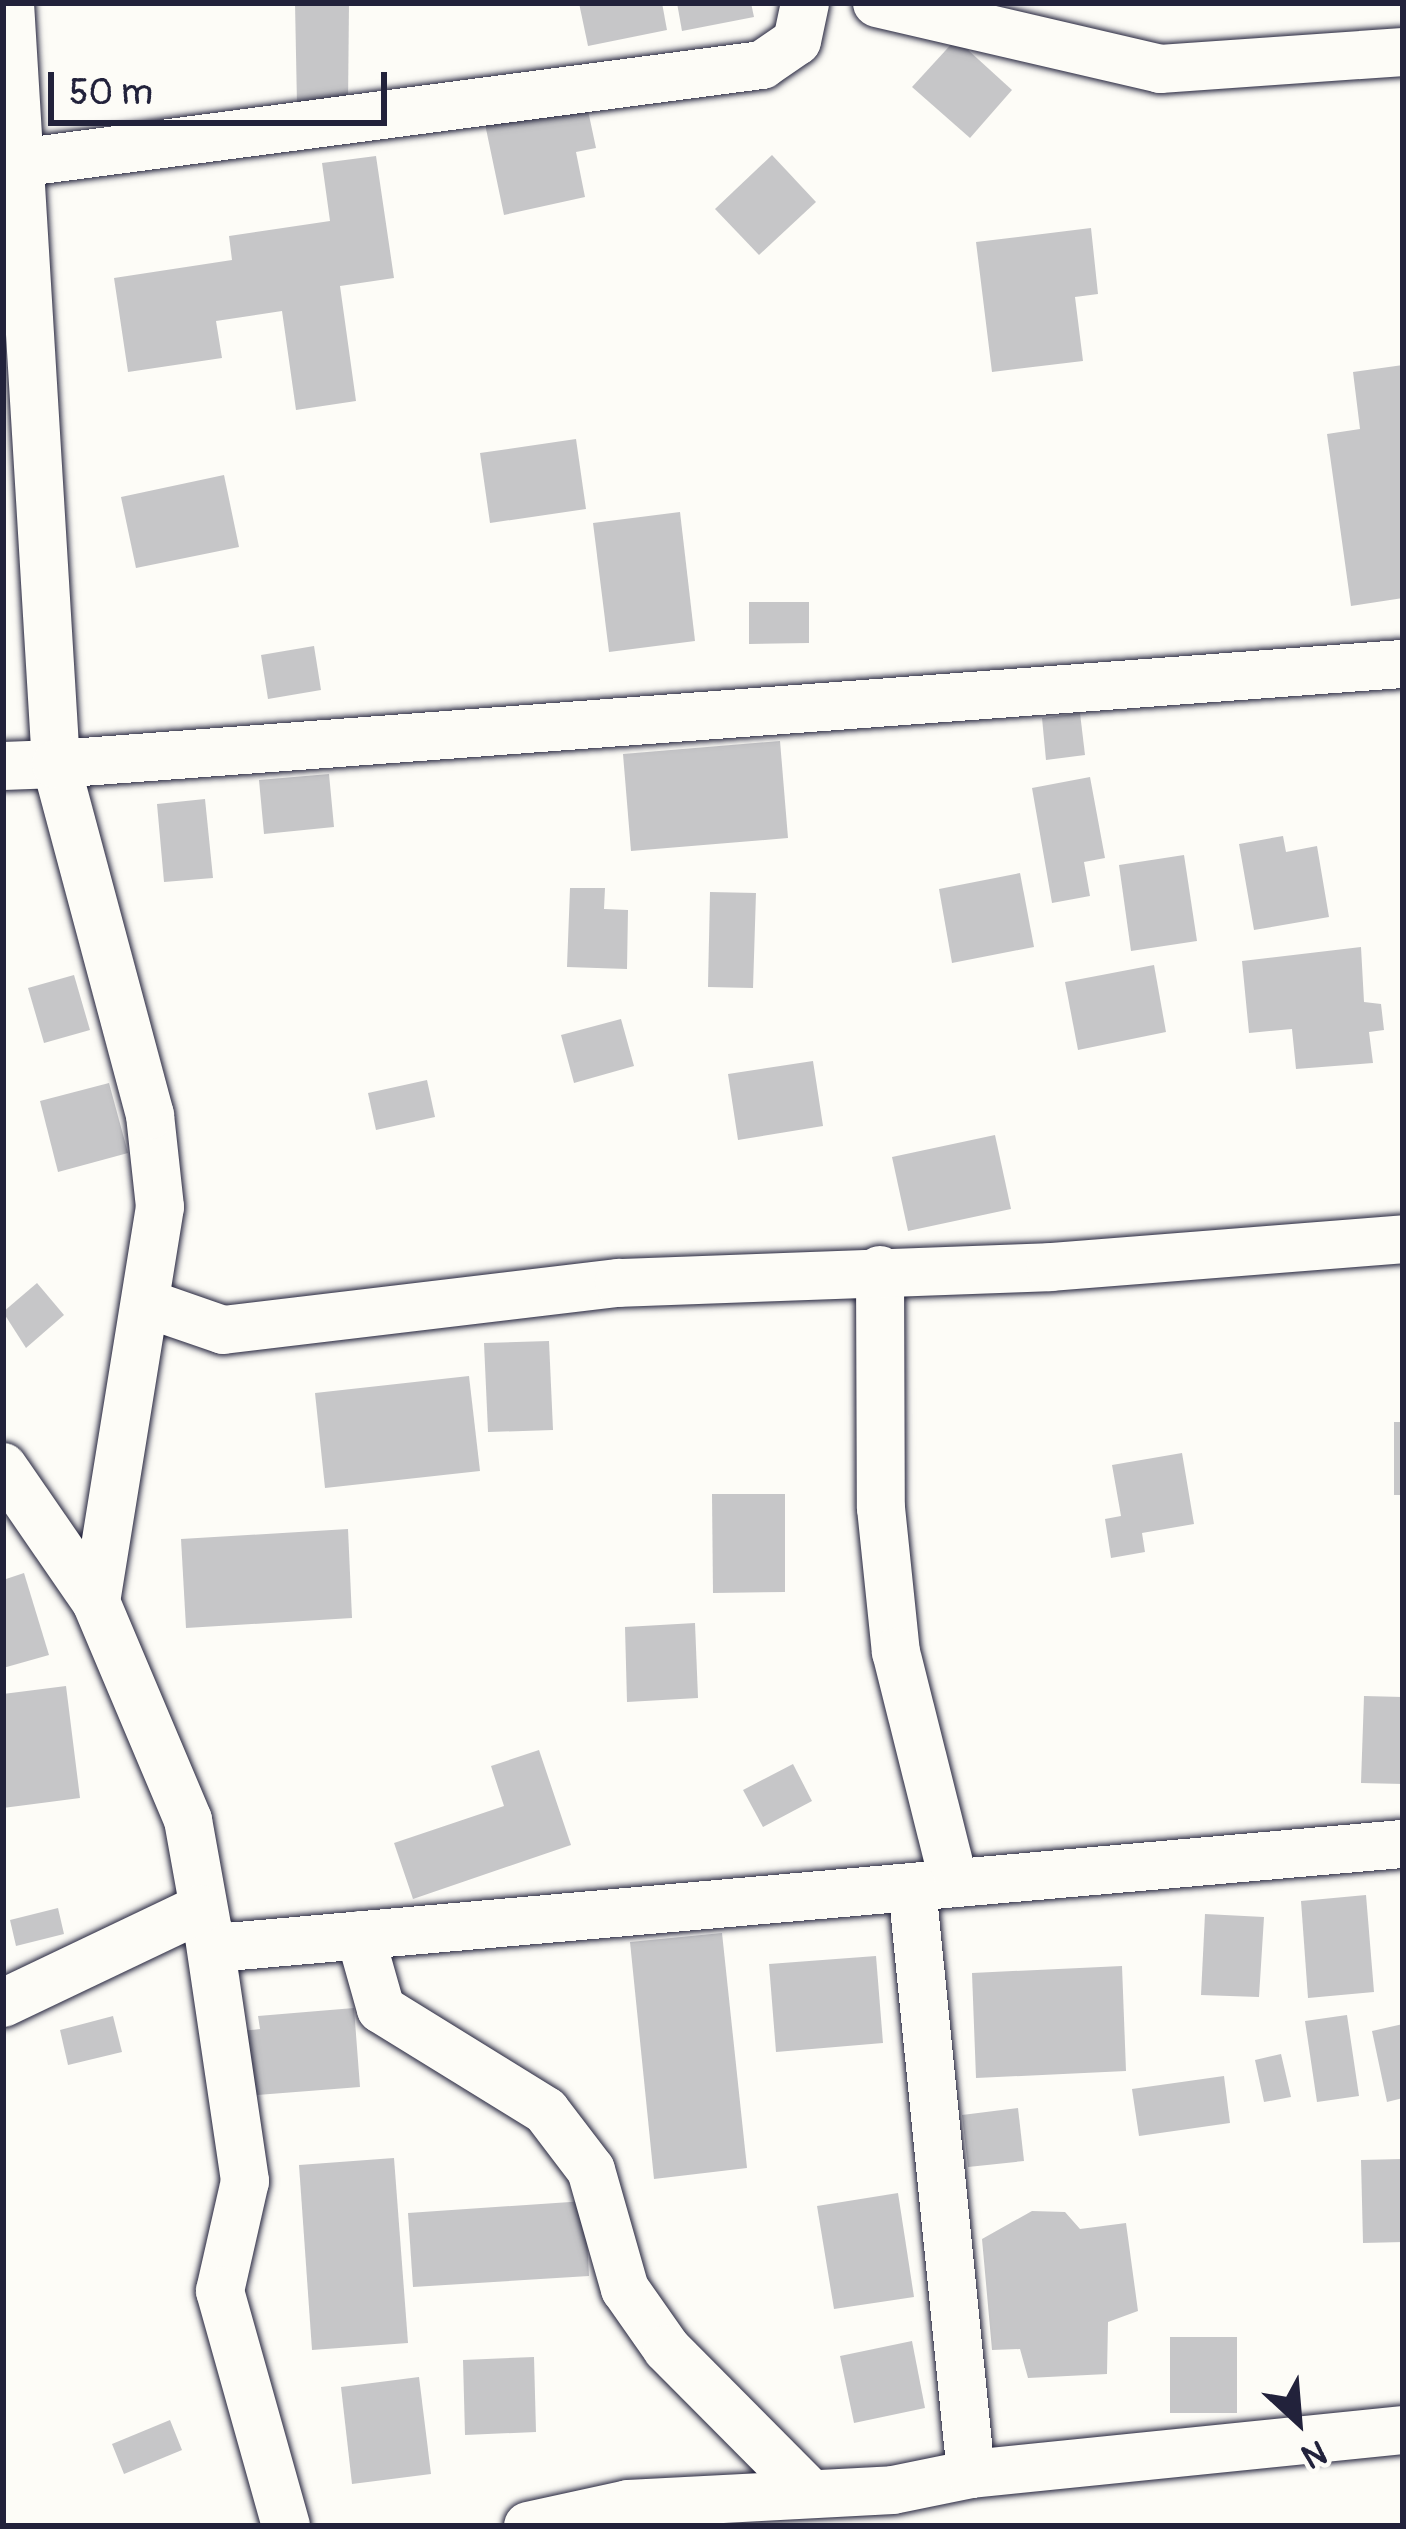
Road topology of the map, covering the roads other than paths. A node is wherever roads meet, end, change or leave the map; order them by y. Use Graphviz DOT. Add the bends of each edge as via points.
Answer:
graph roads {
  1 [pos="10,3"];
  2 [pos="805,3"];
  3 [pos="877,3"];
  4 [pos="1403,52"];
  5 [pos="14,164"];
  6 [pos="36,373"];
  7 [pos="3,412"];
  8 [pos="1403,664"];
  9 [pos="56,764"];
  10 [pos="3,766"];
  11 [pos="1403,1240"];
  12 [pos="880,1270"];
  13 [pos="151,1305"];
  14 [pos="3,1467"];
  15 [pos="95,1602"];
  16 [pos="1403,1844"];
  17 [pos="933,1885"];
  18 [pos="204,1923"];
  19 [pos="360,1935"];
  20 [pos="3,2003"];
  21 [pos="1403,2430"];
  22 [pos="971,2474"];
  23 [pos="808,2491"];
  24 [pos="894,2508"];
  25 [pos="624,2515"];
  26 [pos="286,2526"];
  27 [pos="528,2526"];
  1 -- 5 [label="street"];
  2 -- 5 [label="street" via="797,41 762,65"];
  3 -- 4 [label="street" via="1160,69"];
  5 -- 6 [label="street"];
  6 -- 7 [label="street"];
  6 -- 9 [label="street"];
  8 -- 9 [label="street"];
  9 -- 10 [label="street"];
  9 -- 13 [label="street" via="150,1115 160,1207"];
  11 -- 12 [label="street"];
  12 -- 13 [label="street" via="619,1283 223,1330"];
  12 -- 17 [label="street" via="881,1508"];
  13 -- 15 [label="street" via="125,1393"];
  14 -- 15 [label="street"];
  15 -- 18 [label="street" via="188,1820"];
  16 -- 17 [label="street"];
  17 -- 19 [label="street"];
  17 -- 22 [label="street"];
  18 -- 19 [label="street" via="227,1946"];
  18 -- 20 [label="street"];
  18 -- 26 [label="street" via="245,2181 220,2291"];
  19 -- 23 [label="street" via="381,2009 546,2111 591,2170 625,2289 730,2418"];
  21 -- 22 [label="street"];
  22 -- 24 [label="street"];
  23 -- 24 [label="street"];
  23 -- 25 [label="street"];
  25 -- 27 [label="street"];
}
